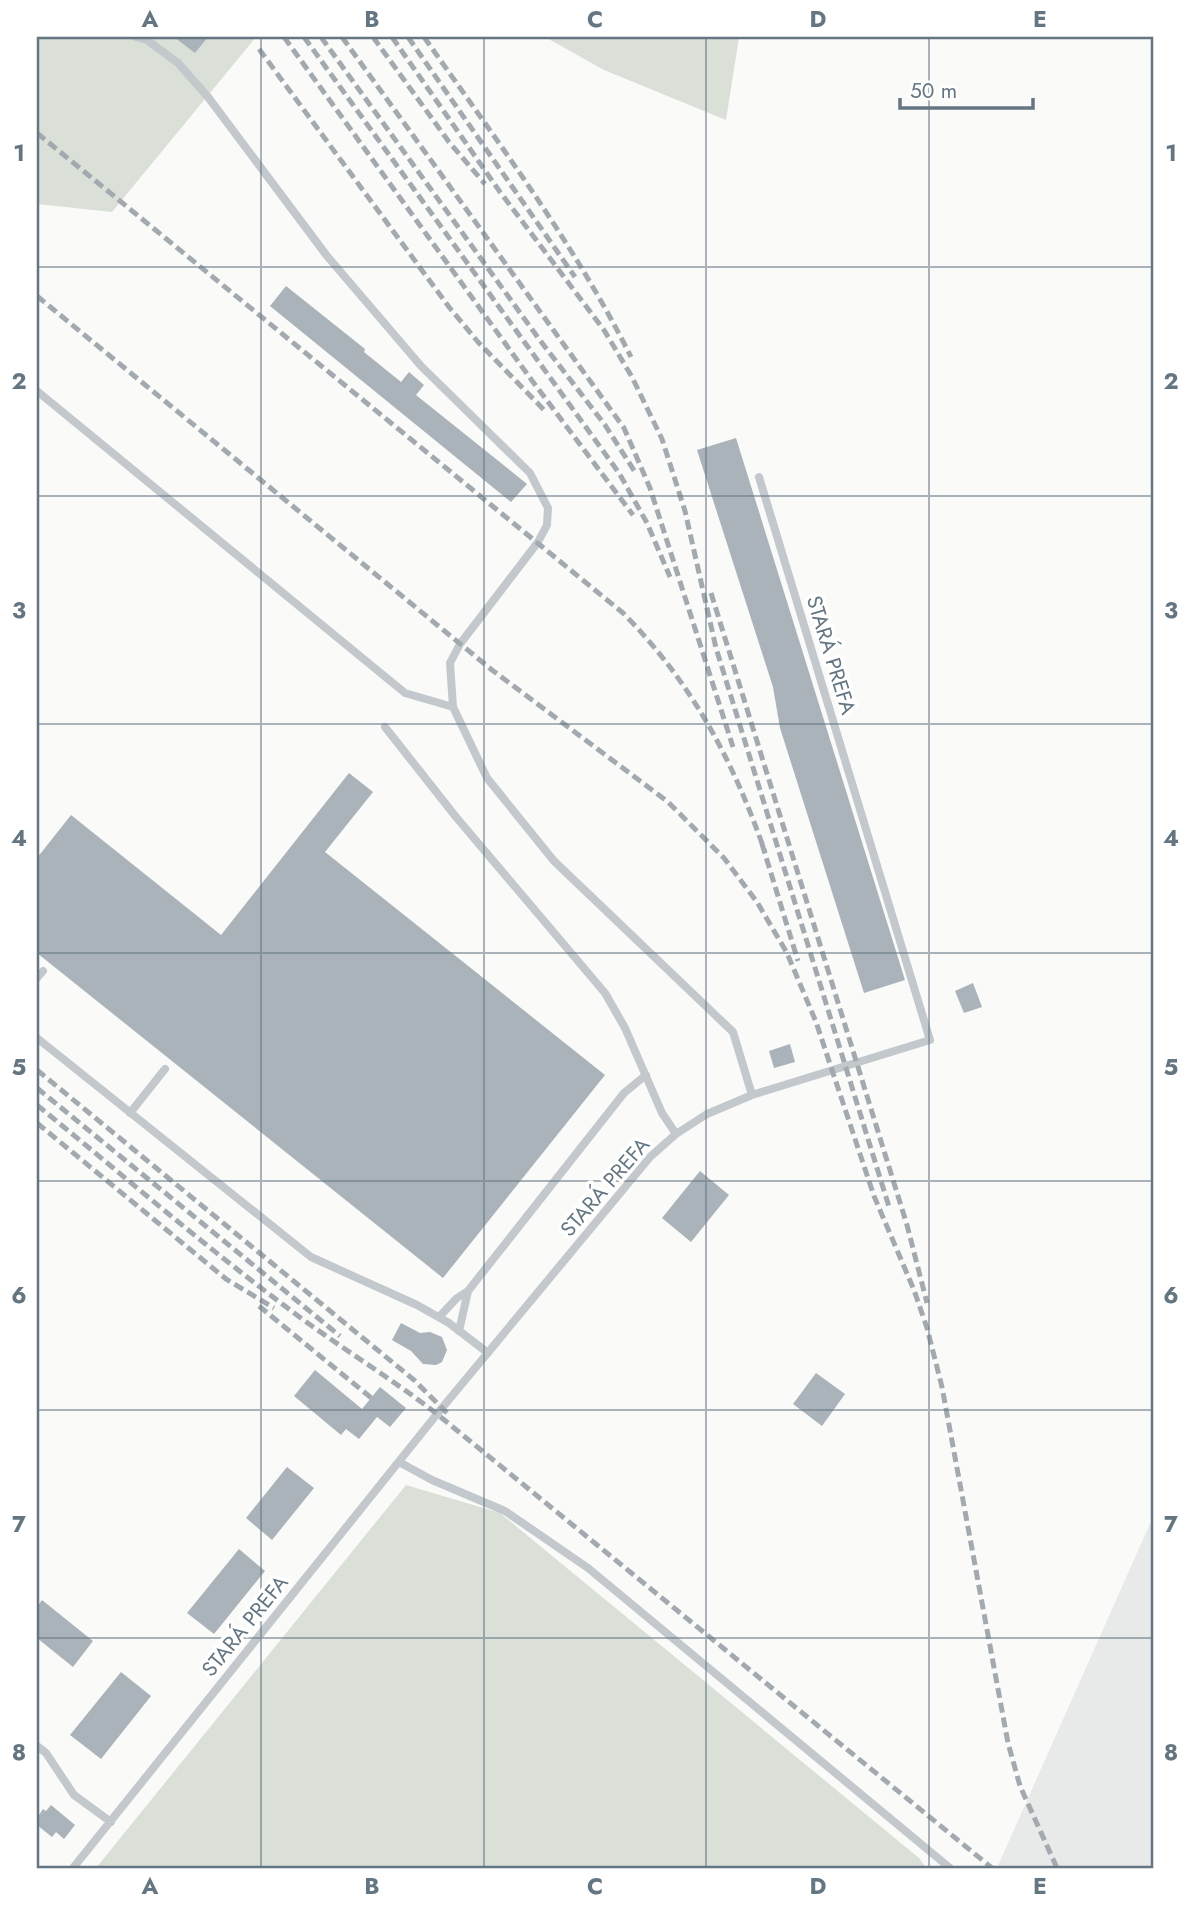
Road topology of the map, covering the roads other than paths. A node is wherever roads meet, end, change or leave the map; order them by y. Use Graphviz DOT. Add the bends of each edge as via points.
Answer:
graph roads {
  1 [pos="136,37"];
  2 [pos="37,391"];
  3 [pos="759,477"];
  4 [pos="453,707"];
  5 [pos="385,727"];
  6 [pos="37,1038"];
  7 [pos="165,1069"];
  8 [pos="646,1075"];
  9 [pos="752,1094"];
  10 [pos="130,1113"];
  11 [pos="677,1133"];
  12 [pos="468,1291"];
  13 [pos="439,1317"];
  14 [pos="459,1331"];
  15 [pos="488,1353"];
  16 [pos="399,1462"];
  17 [pos="37,1746"];
  18 [pos="111,1822"];
  19 [pos="73,1868"];
  20 [pos="950,1868"];
  1 -- 4 [label="lane" via="148,40 178,64 208,97 327,256 421,366 530,473 548,508 547,525 538,542 450,663"];
  2 -- 4 [label="lane" via="405,693"];
  3 -- 9 [label="lane, STARÁ PREFA" via="930,1040"];
  4 -- 9 [label="lane" via="487,778 554,861 733,1032"];
  5 -- 8 [label="lane" via="605,993"];
  6 -- 10 [label="lane"];
  7 -- 10 [label="lane"];
  8 -- 11 [label="lane" via="662,1113"];
  8 -- 12 [label="lane" via="624,1093"];
  9 -- 11 [label="lane, STARÁ PREFA"];
  10 -- 13 [label="lane" via="311,1257"];
  11 -- 15 [label="lane, STARÁ PREFA" via="650,1157"];
  12 -- 13 [label="lane"];
  12 -- 14 [label="lane"];
  13 -- 14 [label="lane"];
  14 -- 15 [label="lane"];
  15 -- 16 [label="lane, STARÁ PREFA"];
  16 -- 18 [label="lane, STARÁ PREFA"];
  16 -- 20 [label="lane" via="505,1511 588,1568"];
  17 -- 18 [label="lane" via="74,1795"];
  18 -- 19 [label="lane, STARÁ PREFA"];
}
